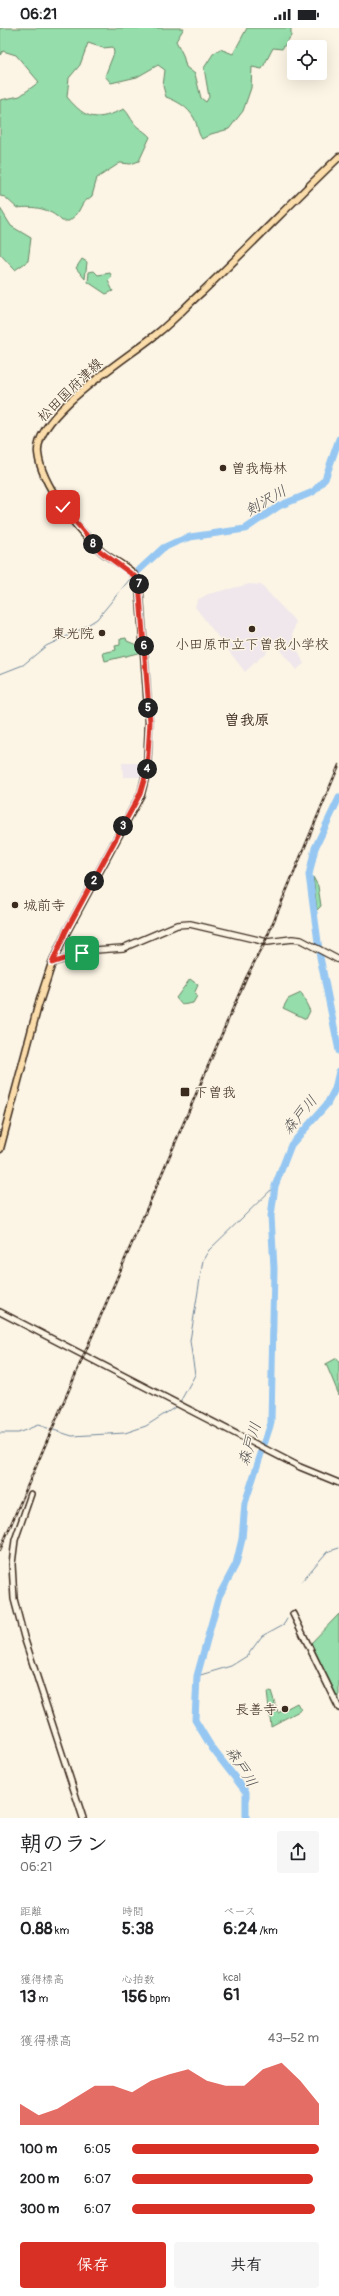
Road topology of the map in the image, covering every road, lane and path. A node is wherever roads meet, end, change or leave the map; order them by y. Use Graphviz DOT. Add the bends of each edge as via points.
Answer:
graph roads {
  1 [pos="339,157"];
  2 [pos="339,960"];
  3 [pos="52,963"];
  4 [pos="0,1149"];
  5 [pos="0,1312"];
  6 [pos="339,1483"];
  7 [pos="31,1494"];
  8 [pos="293,1614"];
  9 [pos="339,1708"];
  10 [pos="83,1818"];
  1 -- 3 [label="main road, 松田国府津線" via="159,333 104,372 46,426 42,434 38,453 48,487 90,540 112,560 132,572 139,583 150,722 147,770 140,794 66,931"];
  2 -- 3 [label="main road" via="301,940 267,942 204,926 178,925 123,948 95,950"];
  3 -- 4 [label="main road, 松田国府津線"];
  5 -- 6 [label="street" via="300,1467"];
  7 -- 10 [label="street" via="15,1540 12,1564 14,1599"];
  8 -- 9 [label="street"];
}
